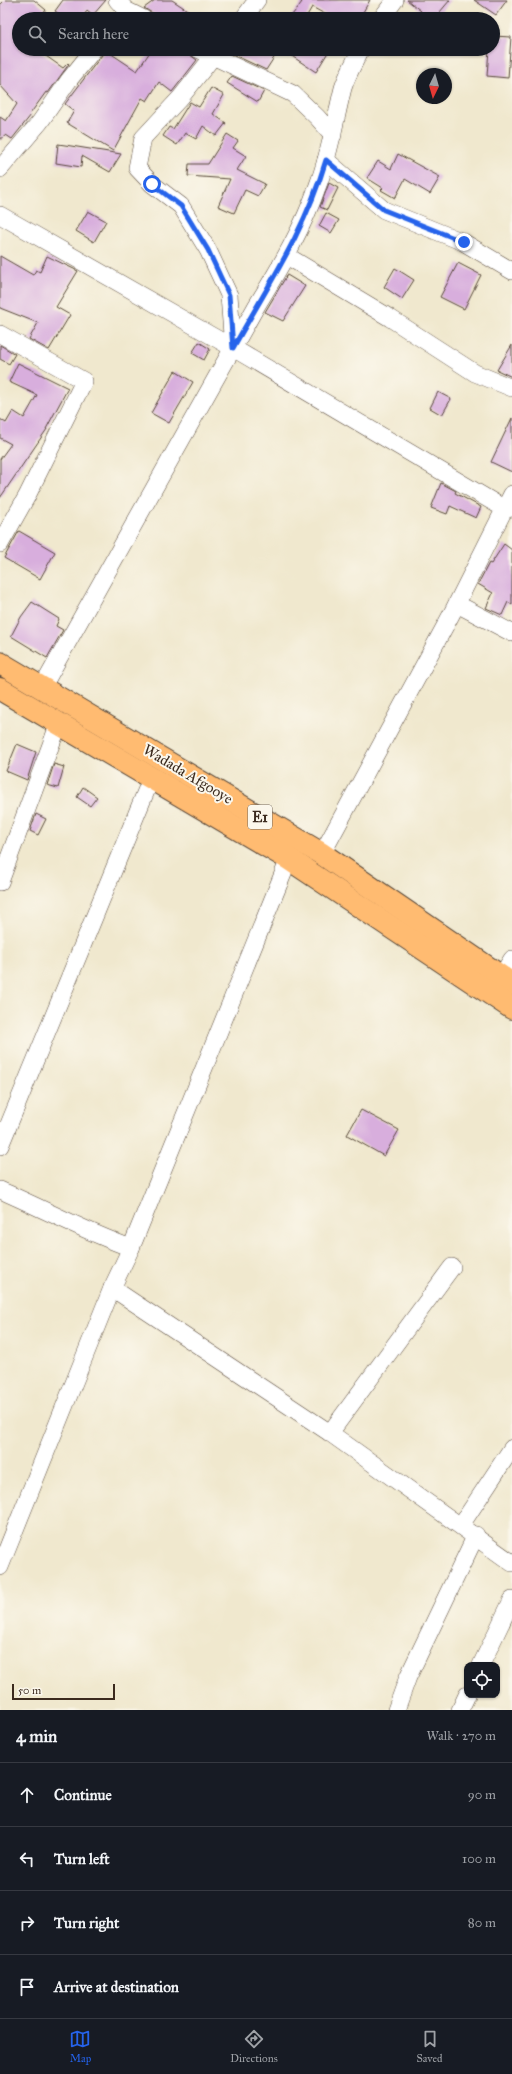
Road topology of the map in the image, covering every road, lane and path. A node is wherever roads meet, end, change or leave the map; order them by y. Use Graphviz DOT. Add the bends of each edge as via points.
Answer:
graph roads {
  1 [pos="257,0"];
  2 [pos="395,0"];
  3 [pos="248,12"];
  4 [pos="386,12"];
  5 [pos="88,56"];
  6 [pos="207,56"];
  7 [pos="218,56"];
  8 [pos="359,56"];
  9 [pos="333,135"];
  10 [pos="326,160"];
  11 [pos="0,169"];
  12 [pos="0,215"];
  13 [pos="287,256"];
  14 [pos="512,271"];
  15 [pos="0,334"];
  16 [pos="233,348"];
  17 [pos="512,388"];
  18 [pos="510,504"];
  19 [pos="0,544"];
  20 [pos="457,604"];
  21 [pos="512,634"];
  22 [pos="0,663"];
  23 [pos="42,688"];
  24 [pos="0,689"];
  25 [pos="59,723"];
  26 [pos="151,779"];
  27 [pos="322,854"];
  28 [pos="289,859"];
  29 [pos="0,882"];
  30 [pos="508,973"];
  31 [pos="512,1008"];
  32 [pos="0,1146"];
  33 [pos="0,1190"];
  34 [pos="131,1248"];
  35 [pos="452,1267"];
  36 [pos="112,1288"];
  37 [pos="330,1433"];
  38 [pos="512,1448"];
  39 [pos="461,1525"];
  40 [pos="476,1535"];
  41 [pos="512,1563"];
  42 [pos="0,1567"];
  43 [pos="512,1600"];
  44 [pos="482,1662"];
  45 [pos="466,1698"];
  46 [pos="396,1710"];
  47 [pos="460,1710"];
  1 -- 3 [label="street"];
  2 -- 4 [label="street"];
  5 -- 11 [label="street" via="40,122"];
  6 -- 16 [label="street" via="180,97 143,138 137,168 152,184 181,206 208,250 229,295"];
  7 -- 9 [label="street" via="293,94"];
  8 -- 9 [label="street" via="344,86"];
  9 -- 10 [label="street"];
  10 -- 13 [label="street" via="307,214"];
  10 -- 14 [label="street" via="384,210 464,242"];
  12 -- 16 [label="street"];
  13 -- 16 [label="street"];
  13 -- 17 [label="street" via="475,373"];
  15 -- 19 [label="street" via="84,380 27,496"];
  16 -- 18 [label="street"];
  16 -- 23 [label="street"];
  18 -- 20 [label="street"];
  20 -- 21 [label="street"];
  20 -- 27 [label="street"];
  22 -- 23 [label="highway, Wadada Afgooye / E1"];
  23 -- 27 [label="highway, Wadada Afgooye / E1"];
  24 -- 25 [label="highway, Wadada Afgooye / E1"];
  25 -- 26 [label="highway, Wadada Afgooye / E1"];
  25 -- 29 [label="street"];
  26 -- 28 [label="highway, Wadada Afgooye / E1"];
  26 -- 32 [label="street"];
  27 -- 30 [label="highway, Wadada Afgooye / E1"];
  28 -- 31 [label="highway, Wadada Afgooye / E1"];
  28 -- 34 [label="street"];
  33 -- 34 [label="street"];
  34 -- 36 [label="street"];
  35 -- 37 [label="street"];
  36 -- 37 [label="street"];
  36 -- 42 [label="street"];
  37 -- 39 [label="street"];
  38 -- 39 [label="street"];
  39 -- 40 [label="street"];
  40 -- 41 [label="street"];
  40 -- 46 [label="street" via="408,1677"];
  43 -- 44 [label="street"];
  45 -- 47 [label="street"];
}
